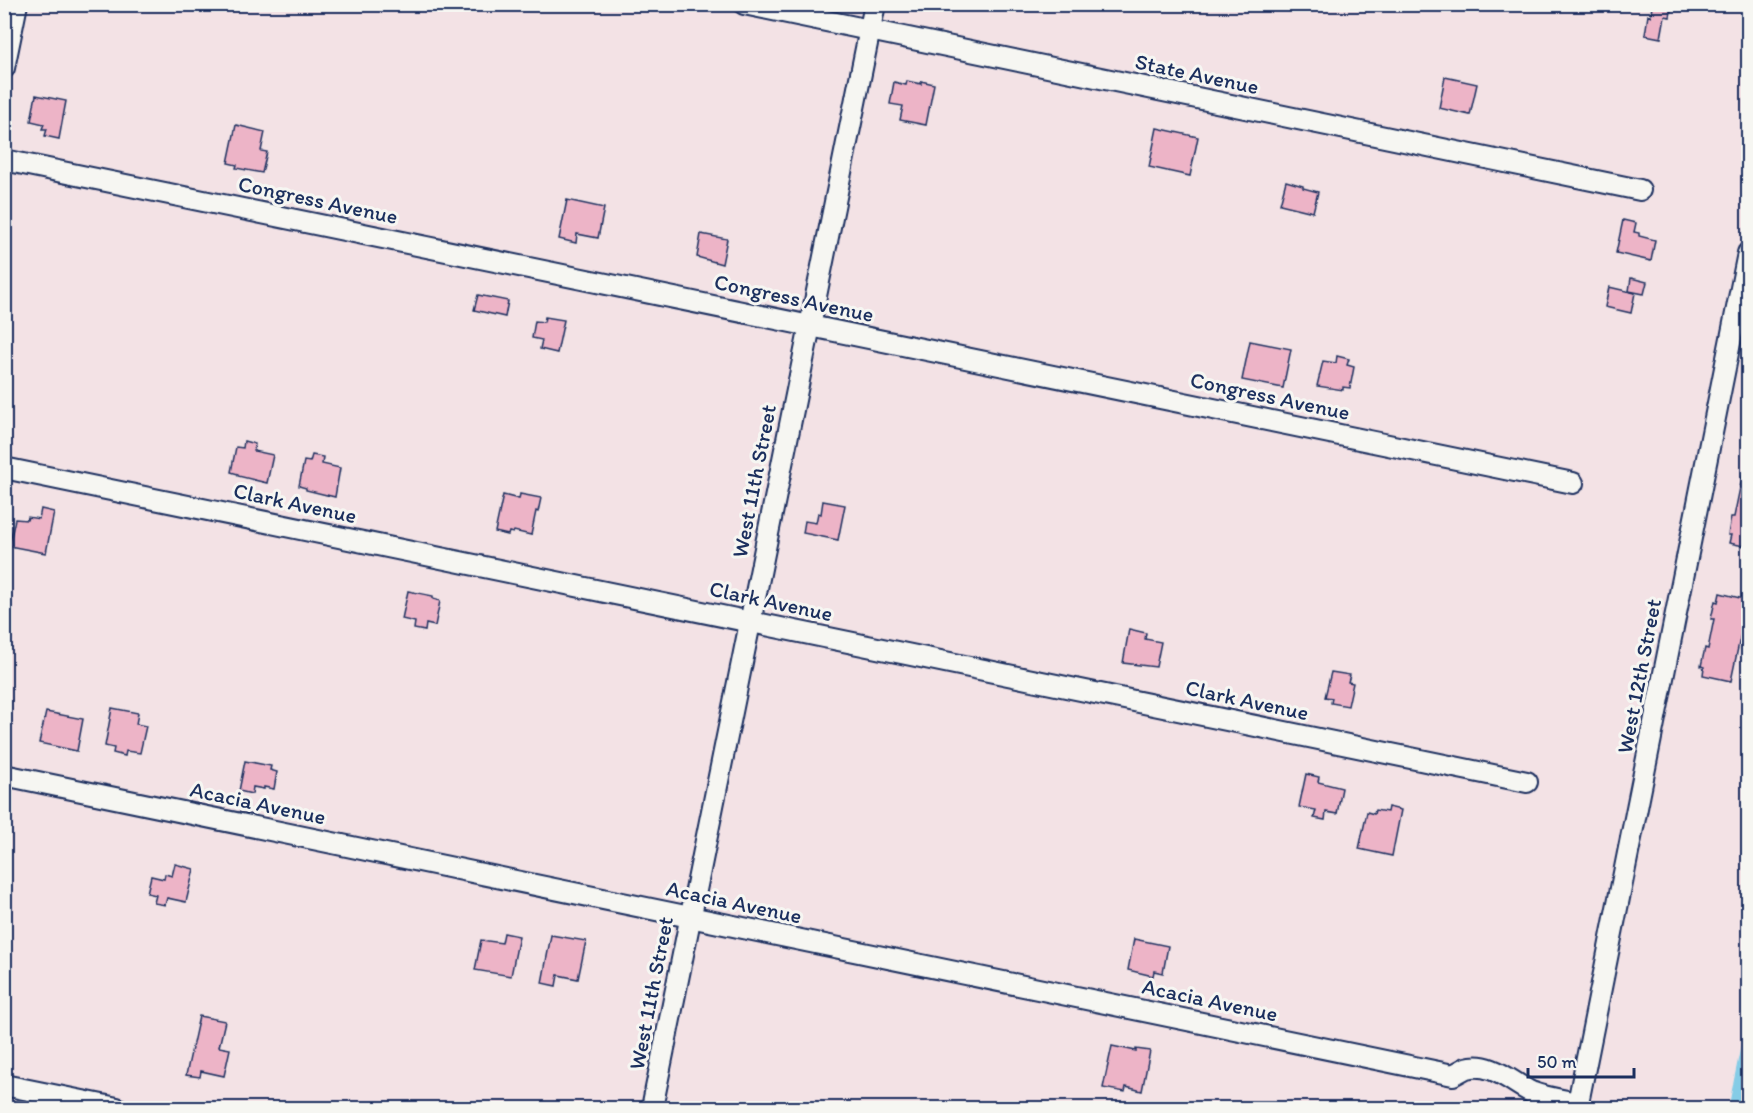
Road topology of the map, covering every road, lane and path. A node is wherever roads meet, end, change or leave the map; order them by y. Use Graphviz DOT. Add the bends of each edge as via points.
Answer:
graph roads {
  1 [pos="17,4"];
  2 [pos="744,4"];
  3 [pos="875,4"];
  4 [pos="870,31"];
  5 [pos="4,68"];
  6 [pos="4,160"];
  7 [pos="1640,190"];
  8 [pos="1749,253"];
  9 [pos="810,326"];
  10 [pos="4,468"];
  11 [pos="1573,483"];
  12 [pos="751,622"];
  13 [pos="4,775"];
  14 [pos="1527,782"];
  15 [pos="691,917"];
  16 [pos="4,1085"];
  17 [pos="1577,1106"];
  18 [pos="117,1108"];
  19 [pos="652,1108"];
  1 -- 5 [label="street"];
  2 -- 4 [label="street, State Avenue"];
  3 -- 4 [label="street, West 11th Street"];
  4 -- 7 [label="street, State Avenue"];
  4 -- 9 [label="street, West 11th Street"];
  6 -- 9 [label="street, Congress Avenue"];
  8 -- 17 [label="street, West 12th Street"];
  9 -- 11 [label="street, Congress Avenue"];
  9 -- 12 [label="street, West 11th Street"];
  10 -- 12 [label="street, Clark Avenue"];
  12 -- 14 [label="street, Clark Avenue"];
  12 -- 15 [label="street, West 11th Street"];
  13 -- 15 [label="street, Acacia Avenue"];
  15 -- 17 [label="street, Acacia Avenue" via="1453,1075 1466,1068 1486,1068 1530,1091"];
  15 -- 19 [label="street, West 11th Street"];
  16 -- 18 [label="street"];
}
